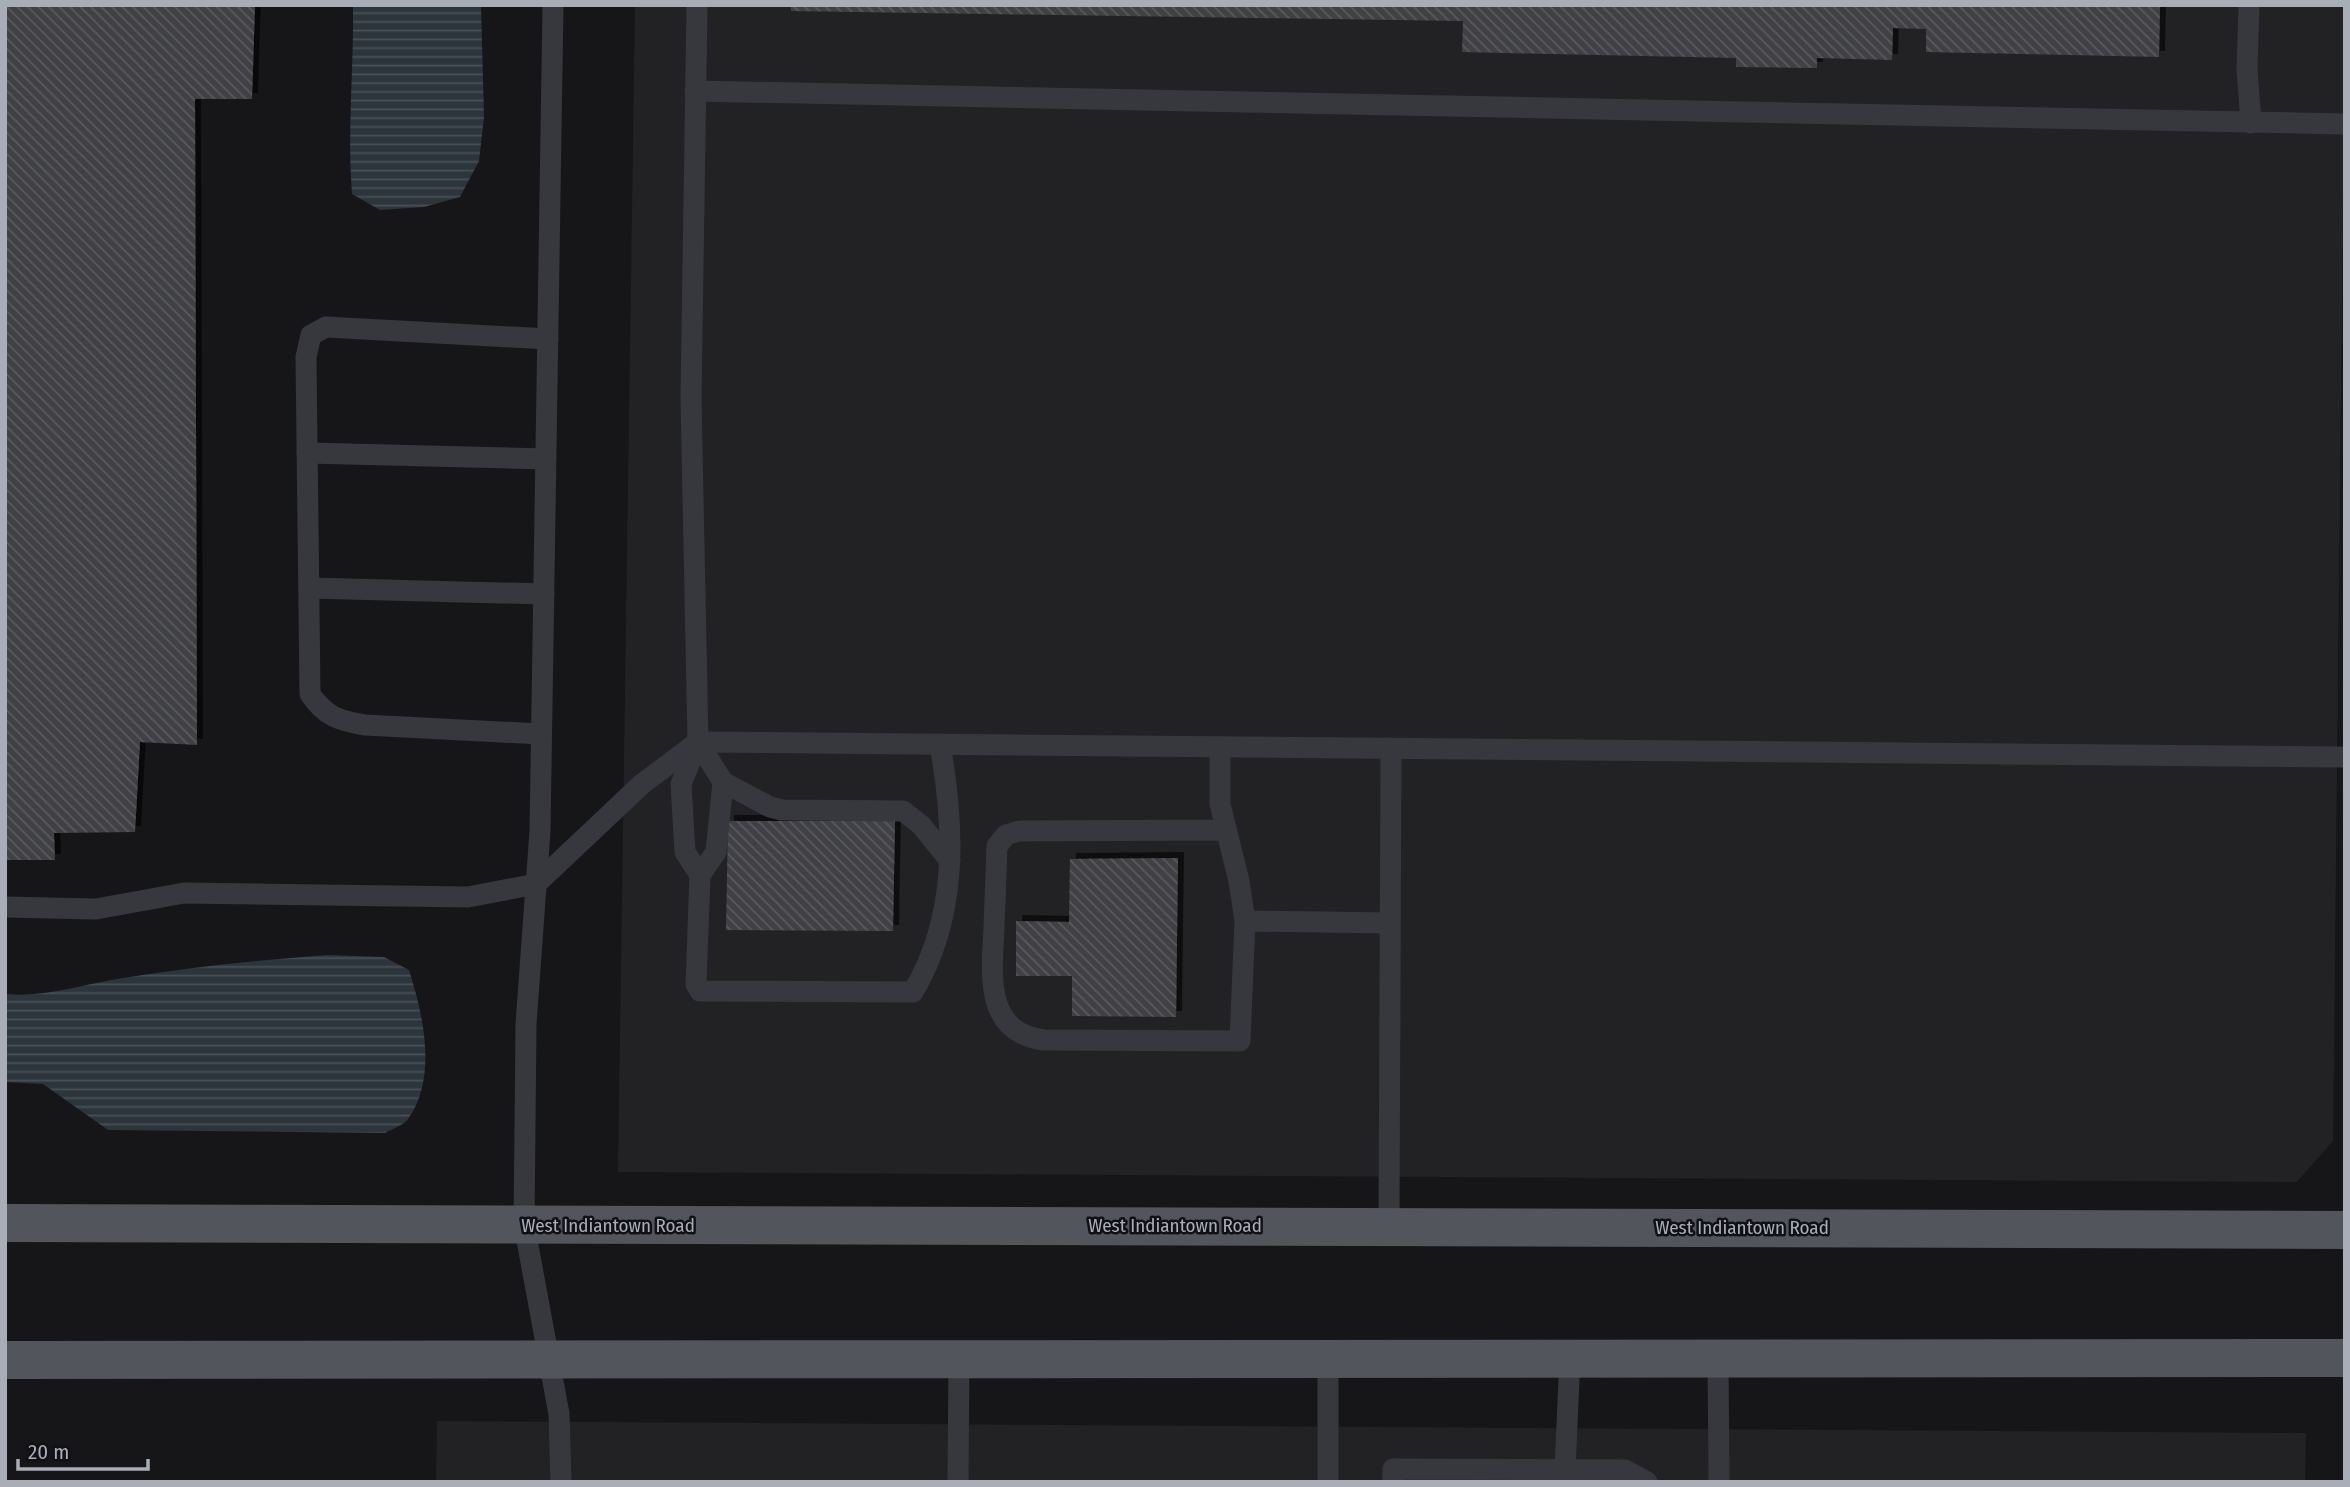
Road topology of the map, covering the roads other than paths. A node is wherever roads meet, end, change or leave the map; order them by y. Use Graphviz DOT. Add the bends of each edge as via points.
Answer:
graph roads {
  1 [pos="553,5"];
  2 [pos="697,5"];
  3 [pos="2249,5"];
  4 [pos="695,91"];
  5 [pos="2251,123"];
  6 [pos="2345,124"];
  7 [pos="548,339"];
  8 [pos="307,453"];
  9 [pos="546,459"];
  10 [pos="309,588"];
  11 [pos="544,594"];
  12 [pos="541,734"];
  13 [pos="698,742"];
  14 [pos="940,745"];
  15 [pos="1220,747"];
  16 [pos="1391,748"];
  17 [pos="2345,757"];
  18 [pos="723,782"];
  19 [pos="1225,830"];
  20 [pos="950,861"];
  21 [pos="700,875"];
  22 [pos="536,884"];
  23 [pos="5,907"];
  24 [pos="1245,921"];
  25 [pos="1390,923"];
  26 [pos="5,1223"];
  27 [pos="524,1224"];
  28 [pos="1389,1226"];
  29 [pos="2345,1230"];
  30 [pos="1570,1357"];
  31 [pos="2345,1357"];
  32 [pos="959,1358"];
  33 [pos="1328,1358"];
  34 [pos="1718,1358"];
  35 [pos="548,1359"];
  36 [pos="5,1360"];
  37 [pos="1565,1470"];
  38 [pos="561,1482"];
  39 [pos="958,1482"];
  40 [pos="1328,1482"];
  41 [pos="1392,1482"];
  42 [pos="1647,1482"];
  43 [pos="1719,1482"];
  1 -- 7 [label="lane"];
  2 -- 4 [label="lane"];
  3 -- 5 [label="lane" via="2246,69"];
  4 -- 5 [label="lane"];
  4 -- 13 [label="lane" via="691,398"];
  5 -- 6 [label="lane"];
  7 -- 8 [label="lane" via="326,327 311,335 306,357"];
  7 -- 9 [label="lane"];
  8 -- 9 [label="lane"];
  8 -- 10 [label="lane"];
  9 -- 11 [label="lane"];
  10 -- 11 [label="lane"];
  10 -- 12 [label="lane" via="310,694 338,721"];
  11 -- 12 [label="lane"];
  12 -- 22 [label="lane"];
  13 -- 14 [label="lane"];
  13 -- 18 [label="lane"];
  13 -- 21 [label="lane" via="681,784 685,852"];
  13 -- 22 [label="lane" via="642,784"];
  14 -- 15 [label="lane"];
  14 -- 20 [label="lane" via="949,803"];
  15 -- 16 [label="lane"];
  15 -- 19 [label="lane"];
  16 -- 17 [label="lane"];
  16 -- 25 [label="lane"];
  18 -- 20 [label="lane" via="782,810 903,811"];
  18 -- 21 [label="lane" via="716,852"];
  19 -- 24 [label="lane"];
  19 -- 24 [label="lane" via="1019,831 1006,835 997,846 991,983 999,1010 1006,1021 1034,1039 1240,1041"];
  20 -- 21 [label="lane" via="936,946 913,992 700,991 696,984"];
  22 -- 23 [label="lane" via="468,897 184,893 96,909"];
  22 -- 27 [label="lane" via="526,1024"];
  24 -- 25 [label="lane"];
  25 -- 28 [label="lane"];
  26 -- 27 [label="main road, West Indiantown Road"];
  27 -- 28 [label="main road, West Indiantown Road"];
  27 -- 35 [label="lane"];
  28 -- 29 [label="main road, West Indiantown Road"];
  30 -- 33 [label="main road"];
  30 -- 34 [label="main road"];
  30 -- 37 [label="lane"];
  31 -- 34 [label="main road"];
  32 -- 33 [label="main road"];
  32 -- 35 [label="main road"];
  32 -- 39 [label="lane"];
  33 -- 40 [label="lane"];
  34 -- 43 [label="lane"];
  35 -- 36 [label="main road"];
  35 -- 38 [label="lane" via="559,1415"];
  37 -- 41 [label="lane" via="1392,1469"];
  37 -- 42 [label="lane" via="1625,1471"];
}
